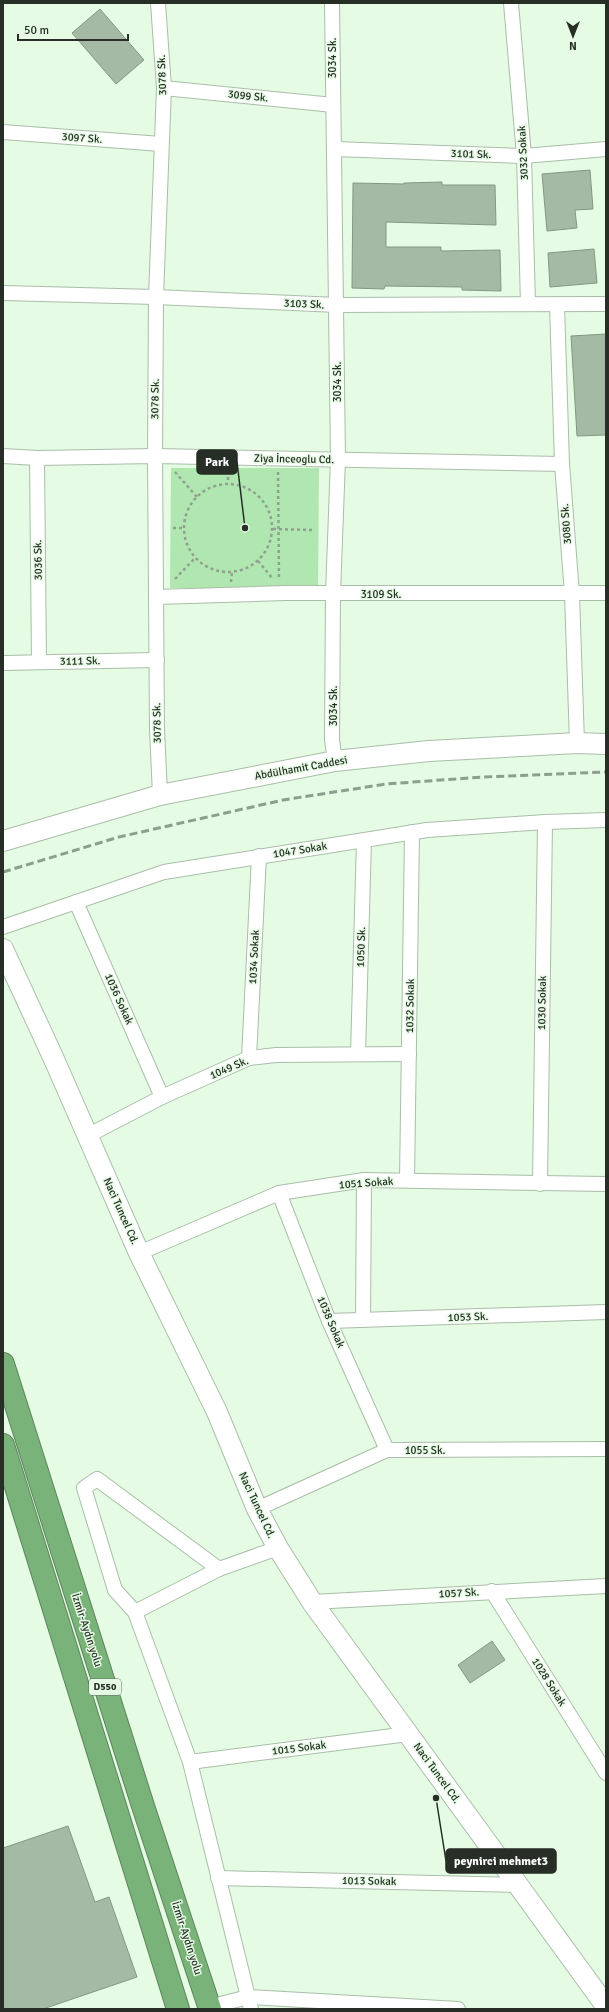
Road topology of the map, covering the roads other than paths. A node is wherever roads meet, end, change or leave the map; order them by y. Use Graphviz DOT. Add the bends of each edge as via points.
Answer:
graph roads {
  1 [pos="158,3"];
  2 [pos="332,3"];
  3 [pos="511,3"];
  4 [pos="164,88"];
  5 [pos="333,105"];
  6 [pos="3,132"];
  7 [pos="161,144"];
  8 [pos="335,149"];
  9 [pos="606,149"];
  10 [pos="524,156"];
  11 [pos="3,293"];
  12 [pos="156,297"];
  13 [pos="528,304"];
  14 [pos="606,304"];
  15 [pos="337,305"];
  16 [pos="557,305"];
  17 [pos="3,456"];
  18 [pos="155,456"];
  19 [pos="37,458"];
  20 [pos="338,459"];
  21 [pos="562,464"];
  22 [pos="606,593"];
  23 [pos="333,594"];
  24 [pos="572,594"];
  25 [pos="156,597"];
  26 [pos="156,660"];
  27 [pos="39,662"];
  28 [pos="3,663"];
  29 [pos="577,743"];
  30 [pos="606,744"];
  31 [pos="335,761"];
  32 [pos="160,795"];
  33 [pos="606,820"];
  34 [pos="544,822"];
  35 [pos="412,832"];
  36 [pos="364,840"];
  37 [pos="3,841"];
  38 [pos="259,856"];
  39 [pos="76,902"];
  40 [pos="3,927"];
  41 [pos="3,949"];
  42 [pos="358,1054"];
  43 [pos="409,1054"];
  44 [pos="249,1058"];
  45 [pos="162,1097"];
  46 [pos="87,1136"];
  47 [pos="364,1180"];
  48 [pos="407,1180"];
  49 [pos="540,1184"];
  50 [pos="606,1184"];
  51 [pos="280,1193"];
  52 [pos="139,1253"];
  53 [pos="606,1312"];
  54 [pos="363,1320"];
  55 [pos="330,1321"];
  56 [pos="3,1364"];
  57 [pos="3,1445"];
  58 [pos="606,1449"];
  59 [pos="387,1450"];
  60 [pos="257,1509"];
  61 [pos="278,1548"];
  62 [pos="219,1569"];
  63 [pos="606,1586"];
  64 [pos="492,1591"];
  65 [pos="312,1602"];
  66 [pos="135,1612"];
  67 [pos="408,1734"];
  68 [pos="190,1762"];
  69 [pos="606,1773"];
  70 [pos="218,1878"];
  71 [pos="520,1885"];
  72 [pos="249,2003"];
  73 [pos="606,2006"];
  74 [pos="210,2008"];
  75 [pos="178,2009"];
  76 [pos="458,2009"];
  1 -- 4 [label="street, 3078 Sk."];
  2 -- 5 [label="street, 3034 Sk."];
  3 -- 10 [label="street, 3032 Sokak"];
  4 -- 5 [label="street, 3099 Sk."];
  4 -- 7 [label="street, 3078 Sk."];
  5 -- 8 [label="street, 3034 Sk."];
  6 -- 7 [label="street, 3097 Sk."];
  7 -- 12 [label="street, 3078 Sk."];
  8 -- 10 [label="street, 3101 Sk."];
  8 -- 15 [label="street, 3034 Sk."];
  9 -- 10 [label="street, 3101 Sk."];
  10 -- 13 [label="street, 3032 Sokak"];
  11 -- 12 [label="street, 3103 Sk."];
  12 -- 15 [label="street, 3103 Sk."];
  12 -- 18 [label="street, 3078 Sk."];
  13 -- 15 [label="street, 3103 Sk."];
  13 -- 16 [label="street, 3103 Sk."];
  14 -- 16 [label="street, 3103 Sk."];
  15 -- 20 [label="street, 3034 Sk."];
  16 -- 21 [label="street, 3080 Sk."];
  17 -- 19 [label="street, Ziya İnceoglu Cd."];
  18 -- 19 [label="street, Ziya İnceoglu Cd."];
  18 -- 20 [label="street, Ziya İnceoglu Cd."];
  18 -- 25 [label="street, 3078 Sk."];
  19 -- 27 [label="street, 3036 Sk."];
  20 -- 21 [label="street, Ziya İnceoglu Cd."];
  20 -- 23 [label="street, 3034 Sk."];
  21 -- 24 [label="street, 3080 Sk."];
  22 -- 24 [label="street, 3109 Sk."];
  23 -- 24 [label="street, 3109 Sk."];
  23 -- 25 [label="street, 3109 Sk."];
  23 -- 31 [label="street, 3034 Sk." via="332,740"];
  24 -- 29 [label="street, 3080 Sk."];
  25 -- 26 [label="street, 3078 Sk."];
  26 -- 27 [label="street, 3111 Sk."];
  26 -- 32 [label="street, 3078 Sk."];
  27 -- 28 [label="street, 3111 Sk."];
  29 -- 30 [label="main road, Abdülhamit Caddesi"];
  29 -- 31 [label="main road, Abdülhamit Caddesi" via="430,751"];
  31 -- 32 [label="main road, Abdülhamit Caddesi"];
  32 -- 37 [label="main road, Abdülhamit Caddesi"];
  33 -- 34 [label="street, 1047 Sokak"];
  34 -- 35 [label="street, 1047 Sokak"];
  34 -- 49 [label="street, 1030 Sokak"];
  35 -- 36 [label="street, 1047 Sokak"];
  35 -- 43 [label="street, 1032 Sokak"];
  36 -- 38 [label="street, 1047 Sokak"];
  36 -- 42 [label="street, 1050 Sk."];
  38 -- 39 [label="street, 1047 Sokak" via="164,872"];
  38 -- 44 [label="street, 1034 Sokak"];
  39 -- 40 [label="street, 1047 Sokak"];
  39 -- 45 [label="street, 1036 Sokak"];
  41 -- 46 [label="main road, Naci Tuncel Cd."];
  42 -- 43 [label="street, 1049 Sk."];
  42 -- 44 [label="street, 1049 Sk." via="276,1055"];
  43 -- 48 [label="street, 1032 Sokak"];
  44 -- 45 [label="street, 1049 Sk."];
  45 -- 46 [label="street, 1049 Sk."];
  46 -- 52 [label="main road, Naci Tuncel Cd."];
  47 -- 48 [label="street, 1051 Sokak"];
  47 -- 51 [label="street, 1051 Sokak"];
  47 -- 54 [label="street"];
  48 -- 49 [label="street, 1051 Sokak"];
  49 -- 50 [label="street, 1051 Sokak"];
  51 -- 52 [label="street, 1051 Sokak"];
  51 -- 55 [label="street, 1038 Sokak"];
  52 -- 60 [label="main road, Naci Tuncel Cd." via="217,1412"];
  53 -- 54 [label="street, 1053 Sk."];
  54 -- 55 [label="street, 1053 Sk."];
  55 -- 59 [label="street, 1038 Sokak"];
  56 -- 74 [label="highway, İzmir-Aydın yolu / D550"];
  57 -- 75 [label="highway, D550"];
  58 -- 59 [label="street, 1055 Sk."];
  59 -- 60 [label="street, 1055 Sk."];
  60 -- 61 [label="main road, Naci Tuncel Cd."];
  61 -- 62 [label="street"];
  61 -- 65 [label="main road, Naci Tuncel Cd."];
  62 -- 66 [label="street"];
  62 -- 66 [label="street" via="97,1479 84,1488 97,1537 115,1590"];
  63 -- 64 [label="street, 1057 Sk."];
  64 -- 65 [label="street, 1057 Sk."];
  64 -- 69 [label="street, 1028 Sokak"];
  65 -- 67 [label="main road, Naci Tuncel Cd."];
  66 -- 68 [label="street"];
  67 -- 68 [label="street, 1015 Sokak"];
  67 -- 71 [label="main road, Naci Tuncel Cd."];
  68 -- 70 [label="street"];
  70 -- 71 [label="street, 1013 Sokak"];
  70 -- 72 [label="street"];
  71 -- 73 [label="main road, Naci Tuncel Cd."];
  72 -- 74 [label="street"];
  72 -- 76 [label="street"];
}
